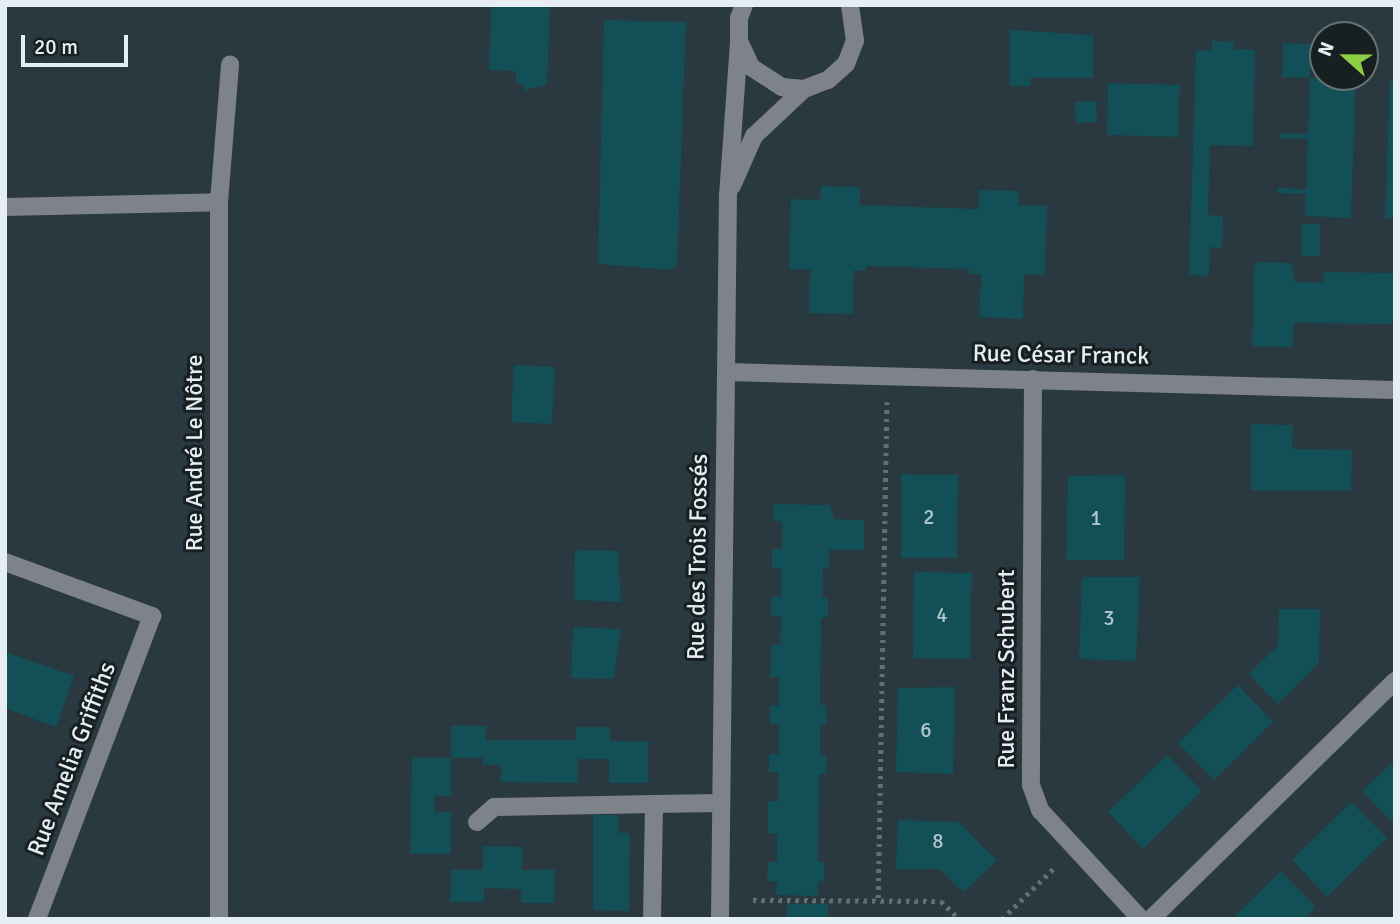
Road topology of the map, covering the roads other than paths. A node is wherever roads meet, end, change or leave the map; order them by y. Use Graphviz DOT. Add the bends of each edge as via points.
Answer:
graph roads {
  1 [pos="744,5"];
  2 [pos="850,5"];
  3 [pos="739,41"];
  4 [pos="230,65"];
  5 [pos="804,89"];
  6 [pos="728,196"];
  7 [pos="219,202"];
  8 [pos="5,207"];
  9 [pos="726,372"];
  10 [pos="1032,379"];
  11 [pos="1395,390"];
  12 [pos="5,562"];
  13 [pos="1395,681"];
  14 [pos="719,803"];
  15 [pos="654,804"];
  16 [pos="477,822"];
  17 [pos="37,919"];
  18 [pos="219,919"];
  19 [pos="652,919"];
  20 [pos="720,919"];
  21 [pos="1141,919"];
  22 [pos="1151,919"];
  1 -- 3 [label="street, Rue des Trois Fossés"];
  2 -- 5 [label="street, Rue des Trois Fossés" via="855,41 846,64 828,80"];
  3 -- 5 [label="street" via="751,67 764,80"];
  3 -- 6 [label="street, Rue des Trois Fossés"];
  4 -- 7 [label="street, Rue André Le Nôtre"];
  5 -- 6 [label="street, Rue des Trois Fossés" via="754,136"];
  6 -- 9 [label="street, Rue des Trois Fossés"];
  7 -- 8 [label="street"];
  7 -- 18 [label="street, Rue André Le Nôtre"];
  9 -- 10 [label="street, Rue César Franck"];
  9 -- 14 [label="street, Rue des Trois Fossés"];
  10 -- 11 [label="street, Rue César Franck"];
  10 -- 21 [label="street, Rue Franz Schubert" via="1031,785 1040,810"];
  12 -- 17 [label="street, Rue Amelia Griffiths" via="152,616"];
  13 -- 22 [label="street"];
  14 -- 15 [label="street"];
  14 -- 20 [label="street, Rue des Trois Fossés"];
  15 -- 16 [label="street" via="494,807"];
  15 -- 19 [label="street"];
}
